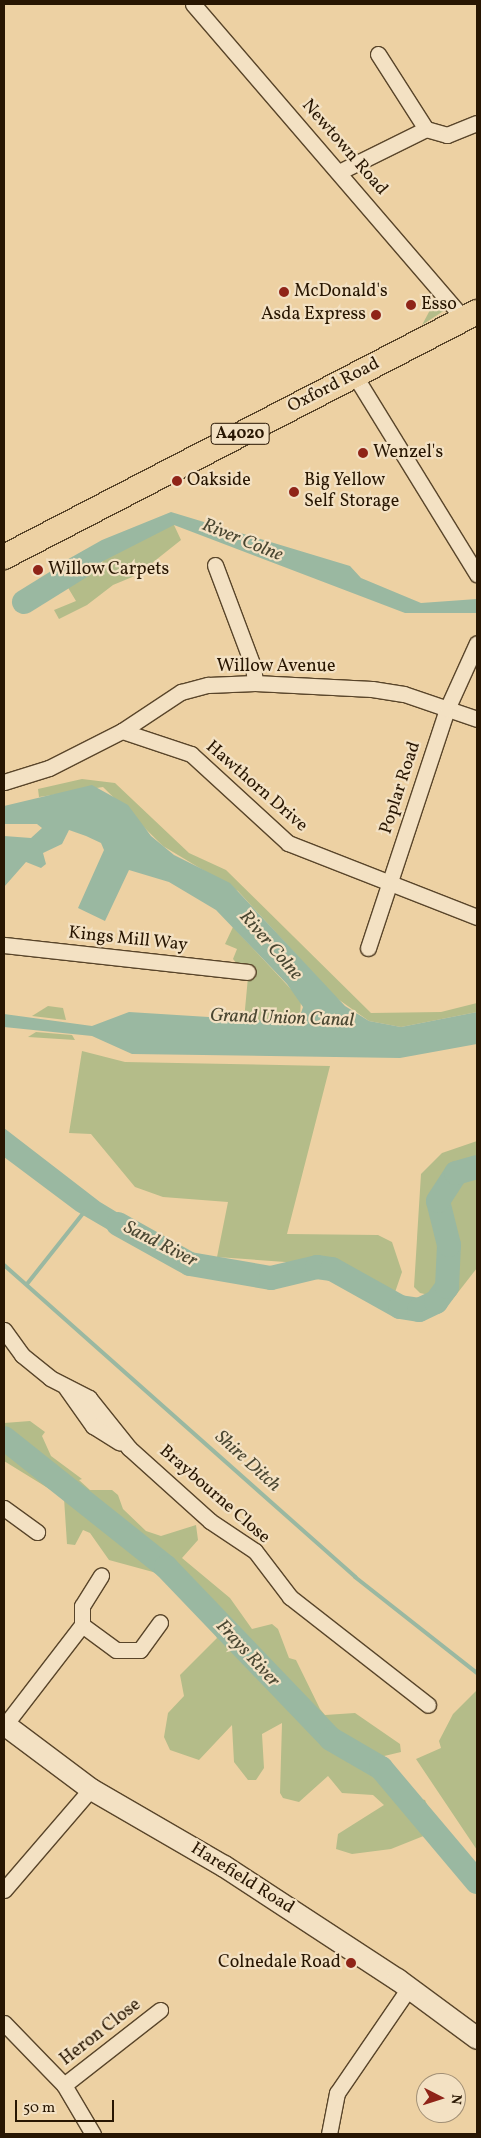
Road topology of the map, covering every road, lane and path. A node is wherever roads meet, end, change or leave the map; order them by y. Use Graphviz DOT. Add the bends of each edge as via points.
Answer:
graph roads {
  1 [pos="193,4"];
  2 [pos="378,54"];
  3 [pos="477,123"];
  4 [pos="426,129"];
  5 [pos="339,172"];
  6 [pos="471,316"];
  7 [pos="355,376"];
  8 [pos="4,557"];
  9 [pos="215,565"];
  10 [pos="477,574"];
  11 [pos="477,643"];
  12 [pos="255,683"];
  13 [pos="447,709"];
  14 [pos="477,719"];
  15 [pos="122,731"];
  16 [pos="4,782"];
  17 [pos="389,884"];
  18 [pos="477,917"];
  19 [pos="4,945"];
  20 [pos="368,948"];
  21 [pos="248,972"];
  22 [pos="4,1330"];
  23 [pos="4,1349"];
  24 [pos="22,1354"];
  25 [pos="4,1508"];
  26 [pos="37,1532"];
  27 [pos="101,1576"];
  28 [pos="160,1622"];
  29 [pos="82,1626"];
  30 [pos="428,1705"];
  31 [pos="5,1725"];
  32 [pos="91,1789"];
  33 [pos="4,1890"];
  34 [pos="409,1988"];
  35 [pos="160,2010"];
  36 [pos="4,2022"];
  37 [pos="477,2038"];
  38 [pos="64,2085"];
  39 [pos="93,2134"];
  40 [pos="329,2134"];
  1 -- 5 [label="street, Newtown Road"];
  2 -- 4 [label="street"];
  3 -- 4 [label="street" via="447,134"];
  4 -- 5 [label="street"];
  5 -- 6 [label="street, Newtown Road"];
  6 -- 7 [label="main road, Oxford Road / A4020"];
  7 -- 8 [label="main road, Oxford Road / A4020"];
  7 -- 10 [label="street"];
  9 -- 12 [label="street" via="253,666"];
  11 -- 13 [label="street, Poplar Road"];
  12 -- 13 [label="street, Willow Avenue" via="372,689"];
  12 -- 15 [label="street, Willow Avenue" via="189,689"];
  13 -- 14 [label="street, Willow Avenue"];
  13 -- 17 [label="street, Poplar Road"];
  15 -- 16 [label="street, Willow Avenue" via="49,768"];
  15 -- 17 [label="street, Hawthorn Drive" via="192,754 288,844"];
  17 -- 18 [label="street, Hawthorn Drive"];
  17 -- 20 [label="street, Poplar Road"];
  19 -- 21 [label="street, Kings Mill Way"];
  22 -- 24 [label="street"];
  23 -- 24 [label="street"];
  24 -- 30 [label="street, Braybourne Close" via="64,1386 92,1426 129,1448 210,1521 255,1551 290,1598"];
  25 -- 26 [label="street"];
  27 -- 29 [label="street" via="82,1606"];
  28 -- 29 [label="street" via="140,1650 116,1650"];
  29 -- 31 [label="street"];
  31 -- 32 [label="main road, Harefield Road"];
  32 -- 33 [label="street"];
  32 -- 34 [label="main road, Harefield Road" via="224,1866"];
  34 -- 37 [label="main road, Harefield Road"];
  34 -- 40 [label="street" via="337,2093"];
  35 -- 38 [label="street, Heron Close"];
  36 -- 38 [label="street"];
  38 -- 39 [label="street"];
}
